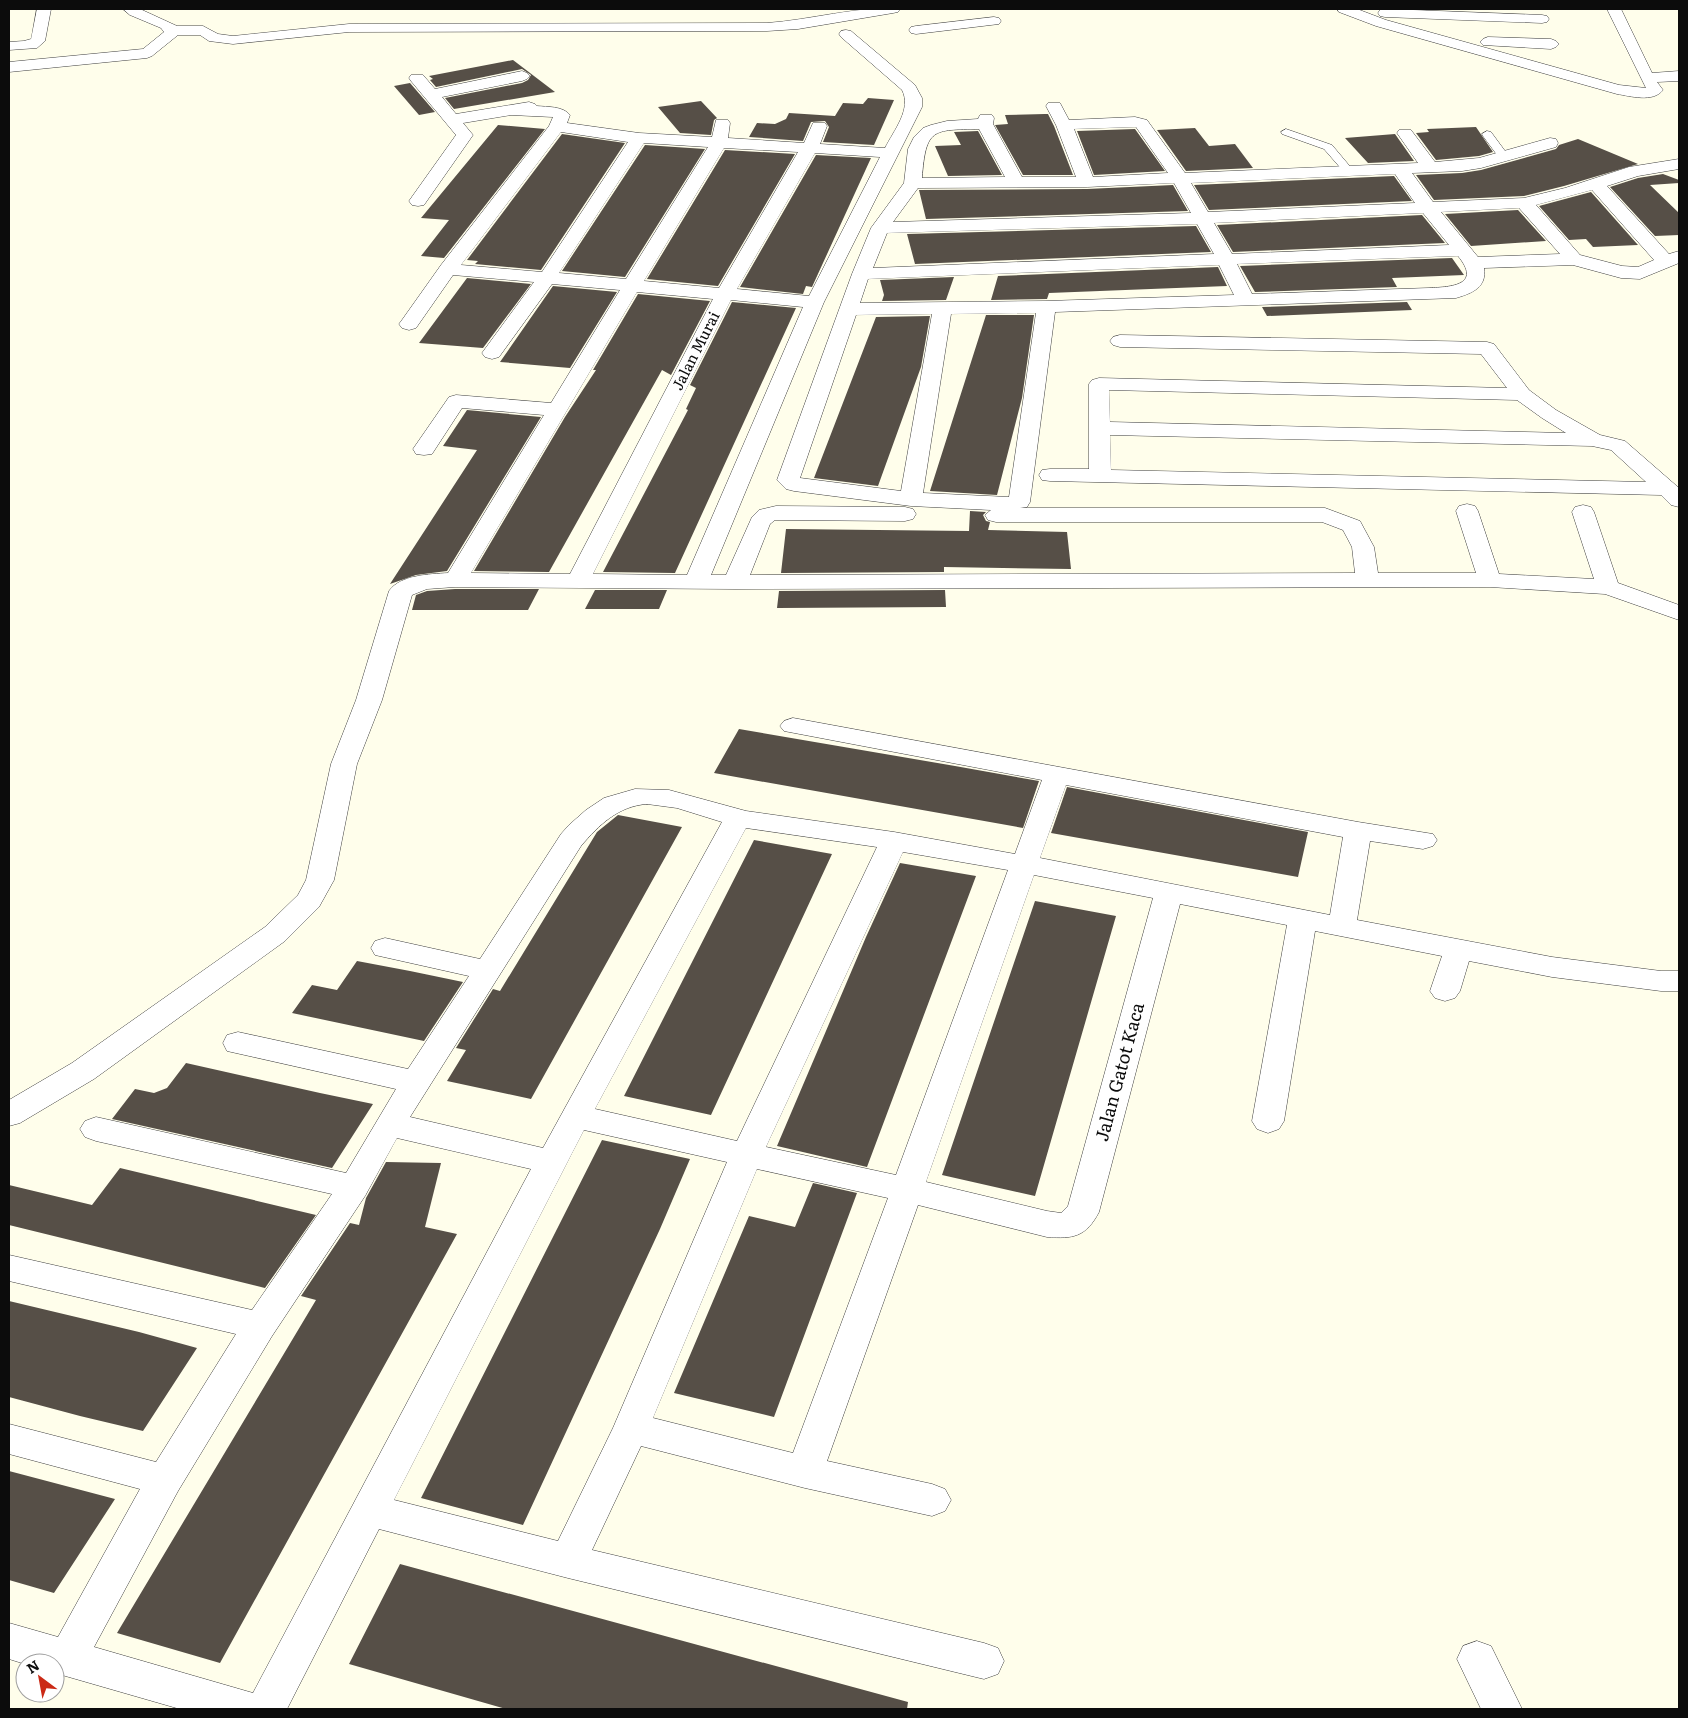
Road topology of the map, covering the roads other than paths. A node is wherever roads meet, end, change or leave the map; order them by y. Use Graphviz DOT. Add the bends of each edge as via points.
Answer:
graph roads {
  1 [pos="44,9"];
  2 [pos="130,9"];
  3 [pos="893,9"];
  4 [pos="974,9"];
  5 [pos="1614,9"];
  6 [pos="1348,10"];
  7 [pos="1540,14"];
  8 [pos="994,21"];
  9 [pos="172,30"];
  10 [pos="916,30"];
  11 [pos="1009,32"];
  12 [pos="846,34"];
  13 [pos="1447,42"];
  14 [pos="1551,44"];
  15 [pos="9,46"];
  16 [pos="9,67"];
  17 [pos="1562,73"];
  18 [pos="522,76"];
  19 [pos="1679,76"];
  20 [pos="417,78"];
  21 [pos="1647,78"];
  22 [pos="430,95"];
  23 [pos="546,104"];
  24 [pos="1054,106"];
  25 [pos="503,111"];
  26 [pos="452,120"];
  27 [pos="722,123"];
  28 [pos="1064,125"];
  29 [pos="820,126"];
  30 [pos="557,127"];
  31 [pos="1286,132"];
  32 [pos="1405,133"];
  33 [pos="1487,134"];
  34 [pos="465,135"];
  35 [pos="639,138"];
  36 [pos="719,143"];
  37 [pos="1550,143"];
  38 [pos="810,147"];
  39 [pos="891,153"];
  40 [pos="1253,155"];
  41 [pos="1504,157"];
  42 [pos="1672,164"];
  43 [pos="1430,167"];
  44 [pos="1400,169"];
  45 [pos="1348,170"];
  46 [pos="1261,174"];
  47 [pos="1180,178"];
  48 [pos="1679,179"];
  49 [pos="1015,181"];
  50 [pos="1087,182"];
  51 [pos="913,183"];
  52 [pos="1596,184"];
  53 [pos="418,201"];
  54 [pos="1524,202"];
  55 [pos="1428,208"];
  56 [pos="1203,218"];
  57 [pos="880,228"];
  58 [pos="1468,256"];
  59 [pos="1574,259"];
  60 [pos="1672,259"];
  61 [pos="1226,260"];
  62 [pos="448,269"];
  63 [pos="861,274"];
  64 [pos="547,278"];
  65 [pos="632,285"];
  66 [pos="725,294"];
  67 [pos="1245,299"];
  68 [pos="815,302"];
  69 [pos="943,307"];
  70 [pos="1046,307"];
  71 [pos="849,309"];
  72 [pos="1118,320"];
  73 [pos="409,324"];
  74 [pos="492,353"];
  75 [pos="1123,363"];
  76 [pos="1522,394"];
  77 [pos="556,410"];
  78 [pos="1100,428"];
  79 [pos="1593,440"];
  80 [pos="424,449"];
  81 [pos="1050,475"];
  82 [pos="1100,475"];
  83 [pos="1673,494"];
  84 [pos="912,499"];
  85 [pos="1467,511"];
  86 [pos="1582,512"];
  87 [pos="455,580"];
  88 [pos="578,580"];
  89 [pos="1490,580"];
  90 [pos="1368,581"];
  91 [pos="696,582"];
  92 [pos="735,582"];
  93 [pos="1608,587"];
  94 [pos="1679,613"];
  95 [pos="793,726"];
  96 [pos="1057,774"];
  97 [pos="738,818"];
  98 [pos="1358,831"];
  99 [pos="1423,840"];
  100 [pos="894,841"];
  101 [pos="1024,866"];
  102 [pos="1169,892"];
  103 [pos="1303,918"];
  104 [pos="1342,926"];
  105 [pos="385,948"];
  106 [pos="1458,950"];
  107 [pos="486,970"];
  108 [pos="1679,981"];
  109 [pos="1446,991"];
  110 [pos="238,1043"];
  111 [pos="416,1082"];
  112 [pos="9,1115"];
  113 [pos="577,1117"];
  114 [pos="1268,1121"];
  115 [pos="389,1124"];
  116 [pos="96,1129"];
  117 [pos="747,1154"];
  118 [pos="551,1162"];
  119 [pos="354,1187"];
  120 [pos="907,1190"];
  121 [pos="9,1268"];
  122 [pos="260,1326"];
  123 [pos="631,1428"];
  124 [pos="9,1439"];
  125 [pos="805,1472"];
  126 [pos="165,1480"];
  127 [pos="932,1500"];
  128 [pos="368,1510"];
  129 [pos="568,1562"];
  130 [pos="9,1641"];
  131 [pos="67,1658"];
  132 [pos="1477,1659"];
  133 [pos="984,1661"];
  134 [pos="244,1709"];
  135 [pos="266,1709"];
  136 [pos="1502,1709"];
  1 -- 15 [label="street" via="35,44"];
  2 -- 9 [label="street"];
  3 -- 9 [label="street" via="798,25 766,27 349,28 233,40 214,38 203,30"];
  4 -- 8 [label="street"];
  5 -- 21 [label="street"];
  6 -- 7 [label="street"];
  6 -- 13 [label="street"];
  7 -- 14 [label="street"];
  8 -- 10 [label="street"];
  8 -- 11 [label="street"];
  9 -- 16 [label="street" via="148,53"];
  12 -- 39 [label="street" via="908,88 914,98 914,107"];
  13 -- 14 [label="street"];
  13 -- 17 [label="street"];
  14 -- 17 [label="street"];
  17 -- 21 [label="street" via="1617,89 1654,92"];
  18 -- 22 [label="street"];
  19 -- 21 [label="street"];
  20 -- 22 [label="street"];
  22 -- 26 [label="street"];
  23 -- 25 [label="street"];
  24 -- 28 [label="street"];
  25 -- 26 [label="street"];
  25 -- 30 [label="street" via="559,113 562,115"];
  25 -- 34 [label="street"];
  26 -- 34 [label="street"];
  27 -- 36 [label="street"];
  28 -- 47 [label="street" via="1141,124"];
  28 -- 50 [label="street"];
  29 -- 38 [label="street, Jalan Murai"];
  30 -- 35 [label="street"];
  30 -- 62 [label="street"];
  31 -- 45 [label="lane" via="1328,147"];
  32 -- 43 [label="street"];
  33 -- 41 [label="lane"];
  34 -- 53 [label="street"];
  35 -- 36 [label="street"];
  35 -- 64 [label="street"];
  36 -- 38 [label="street"];
  36 -- 65 [label="street"];
  37 -- 41 [label="street"];
  38 -- 39 [label="street"];
  38 -- 66 [label="street, Jalan Murai"];
  39 -- 68 [label="street"];
  40 -- 46 [label="street"];
  41 -- 43 [label="street" via="1481,164"];
  42 -- 48 [label="street"];
  42 -- 52 [label="street" via="1635,171"];
  43 -- 44 [label="street"];
  44 -- 45 [label="street"];
  44 -- 55 [label="street"];
  45 -- 46 [label="street"];
  46 -- 47 [label="street"];
  47 -- 50 [label="street"];
  47 -- 56 [label="street"];
  49 -- 50 [label="street"];
  49 -- 51 [label="street"];
  49 -- 51 [label="street" via="985,121 930,130 920,138"];
  51 -- 57 [label="street"];
  52 -- 54 [label="street"];
  52 -- 60 [label="street"];
  54 -- 55 [label="street"];
  54 -- 59 [label="street"];
  55 -- 56 [label="street"];
  55 -- 58 [label="street"];
  56 -- 57 [label="street"];
  56 -- 61 [label="street"];
  57 -- 63 [label="street"];
  58 -- 59 [label="street"];
  58 -- 61 [label="street"];
  58 -- 67 [label="street" via="1476,278 1472,285 1456,292"];
  59 -- 60 [label="street" via="1621,272 1640,272"];
  61 -- 63 [label="street"];
  61 -- 67 [label="street"];
  62 -- 64 [label="street"];
  62 -- 73 [label="street"];
  63 -- 71 [label="street"];
  64 -- 65 [label="street"];
  64 -- 74 [label="street"];
  65 -- 66 [label="street"];
  65 -- 77 [label="street"];
  66 -- 68 [label="street"];
  66 -- 88 [label="street, Jalan Murai"];
  67 -- 70 [label="street"];
  68 -- 91 [label="street"];
  69 -- 70 [label="street"];
  69 -- 71 [label="street"];
  69 -- 84 [label="street"];
  70 -- 84 [label="street" via="1019,502"];
  71 -- 84 [label="street" via="788,480 794,484"];
  72 -- 75 [label="street"];
  75 -- 76 [label="street"];
  75 -- 76 [label="street" via="1487,348"];
  75 -- 78 [label="street" via="1099,384"];
  76 -- 79 [label="street"];
  77 -- 80 [label="street" via="456,401"];
  77 -- 87 [label="street"];
  78 -- 79 [label="street"];
  78 -- 82 [label="street"];
  79 -- 83 [label="street" via="1618,445"];
  81 -- 82 [label="street"];
  82 -- 83 [label="street"];
  85 -- 89 [label="street"];
  86 -- 93 [label="street"];
  87 -- 88 [label="street"];
  87 -- 112 [label="street" via="427,580 401,592 369,700 344,764 320,880 309,900 275,934 83,1071"];
  88 -- 91 [label="street"];
  89 -- 90 [label="street"];
  89 -- 93 [label="street"];
  90 -- 92 [label="street"];
  90 -- 92 [label="street" via="1362,548 1352,526 1325,515 792,512 767,515 760,522"];
  91 -- 92 [label="street"];
  93 -- 94 [label="street"];
  95 -- 96 [label="street"];
  96 -- 98 [label="street"];
  96 -- 101 [label="street"];
  97 -- 100 [label="street"];
  97 -- 107 [label="street" via="664,797 625,798 608,805 570,840"];
  97 -- 113 [label="street"];
  98 -- 99 [label="street"];
  98 -- 104 [label="street"];
  100 -- 101 [label="street"];
  100 -- 117 [label="street"];
  101 -- 102 [label="street"];
  101 -- 120 [label="street"];
  102 -- 103 [label="street"];
  102 -- 120 [label="street, Jalan Gatot Kaca" via="1083,1212 1068,1226 1046,1224"];
  103 -- 104 [label="street"];
  103 -- 114 [label="street"];
  104 -- 106 [label="street"];
  105 -- 107 [label="street"];
  106 -- 108 [label="street" via="1552,968"];
  106 -- 109 [label="street"];
  107 -- 111 [label="street"];
  110 -- 111 [label="street"];
  111 -- 115 [label="street"];
  113 -- 117 [label="street, Jalan Gatot Kaca"];
  113 -- 118 [label="street"];
  115 -- 118 [label="street"];
  115 -- 119 [label="street"];
  116 -- 119 [label="street"];
  117 -- 120 [label="street, Jalan Gatot Kaca"];
  117 -- 123 [label="street"];
  118 -- 128 [label="street"];
  119 -- 122 [label="street"];
  120 -- 125 [label="street"];
  121 -- 122 [label="street"];
  122 -- 126 [label="street"];
  123 -- 125 [label="street"];
  123 -- 129 [label="street"];
  124 -- 126 [label="street"];
  125 -- 127 [label="street"];
  126 -- 131 [label="street"];
  128 -- 129 [label="street"];
  128 -- 135 [label="street"];
  129 -- 133 [label="street"];
  130 -- 131 [label="street"];
  131 -- 134 [label="street"];
  132 -- 136 [label="street"];
}
